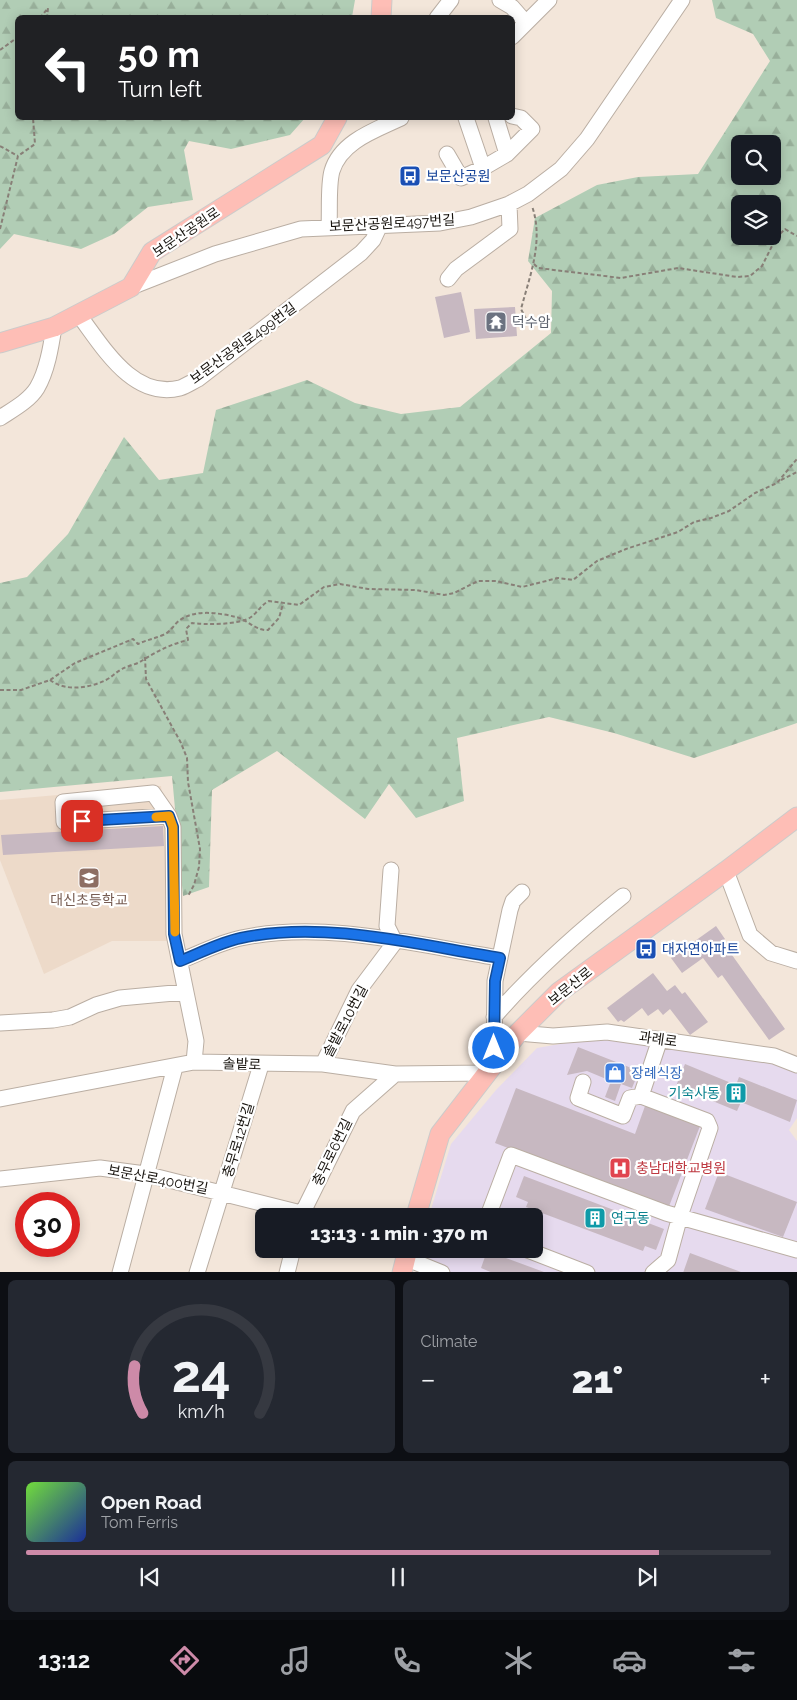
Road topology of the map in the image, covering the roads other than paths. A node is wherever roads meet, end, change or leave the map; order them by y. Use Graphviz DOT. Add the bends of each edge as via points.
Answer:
graph roads {
  1 [pos="382,0"];
  2 [pos="450,0"];
  3 [pos="500,0"];
  4 [pos="549,0"];
  5 [pos="682,0"];
  6 [pos="381,15"];
  7 [pos="439,15"];
  8 [pos="526,23"];
  9 [pos="515,34"];
  10 [pos="515,117"];
  11 [pos="336,120"];
  12 [pos="398,120"];
  13 [pos="467,120"];
  14 [pos="497,120"];
  15 [pos="447,154"];
  16 [pos="507,154"];
  17 [pos="483,168"];
  18 [pos="509,204"];
  19 [pos="380,225"];
  20 [pos="329,226"];
  21 [pos="448,279"];
  22 [pos="130,287"];
  23 [pos="78,314"];
  24 [pos="54,327"];
  25 [pos="0,344"];
  26 [pos="0,418"];
  27 [pos="169,816"];
  28 [pos="797,816"];
  29 [pos="392,870"];
  30 [pos="726,871"];
  31 [pos="522,892"];
  32 [pos="623,896"];
  33 [pos="395,942"];
  34 [pos="500,958"];
  35 [pos="180,961"];
  36 [pos="797,961"];
  37 [pos="185,992"];
  38 [pos="494,1017"];
  39 [pos="0,1023"];
  40 [pos="518,1033"];
  41 [pos="660,1039"];
  42 [pos="194,1062"];
  43 [pos="323,1064"];
  44 [pos="261,1065"];
  45 [pos="797,1065"];
  46 [pos="175,1067"];
  47 [pos="491,1068"];
  48 [pos="394,1074"];
  49 [pos="583,1082"];
  50 [pos="641,1096"];
  51 [pos="0,1099"];
  52 [pos="145,1174"];
  53 [pos="0,1179"];
  54 [pos="222,1193"];
  55 [pos="279,1208"];
  56 [pos="308,1208"];
  57 [pos="418,1208"];
  58 [pos="491,1208"];
  59 [pos="680,1216"];
  60 [pos="797,1250"];
  61 [pos="543,1256"];
  62 [pos="290,1258"];
  63 [pos="405,1260"];
  64 [pos="120,1272"];
  65 [pos="197,1272"];
  66 [pos="286,1272"];
  67 [pos="442,1272"];
  68 [pos="587,1272"];
  69 [pos="652,1272"];
  1 -- 6 [label="main road"];
  2 -- 7 [label="street"];
  3 -- 8 [label="street" via="512,7"];
  4 -- 8 [label="street"];
  5 -- 18 [label="street, 보문산공원로497번길" via="587,139 561,169"];
  8 -- 9 [label="street"];
  10 -- 16 [label="street" via="532,129"];
  11 -- 22 [label="main road, 보문산공원로" via="322,145 152,252"];
  12 -- 20 [label="street" via="359,138 344,149 332,171"];
  13 -- 17 [label="street"];
  14 -- 16 [label="street"];
  15 -- 17 [label="street" via="462,178"];
  16 -- 17 [label="street"];
  18 -- 19 [label="street, 보문산공원로497번길" via="440,223"];
  18 -- 21 [label="street" via="510,229 456,269"];
  19 -- 20 [label="street, 보문산공원로497번길"];
  19 -- 23 [label="street, 보문산공원로499번길" via="373,240 361,253 198,379 180,388 155,388 139,383 118,366"];
  20 -- 22 [label="street, 보문산공원로497번길" via="301,229 216,254"];
  22 -- 23 [label="main road"];
  23 -- 24 [label="main road"];
  24 -- 25 [label="main road"];
  24 -- 26 [label="street" via="50,350 36,389"];
  27 -- 27 [label="street" via="64,822 63,802 153,793"];
  27 -- 35 [label="street" via="173,827 174,934"];
  28 -- 30 [label="main road, 보문산로"];
  29 -- 33 [label="street" via="386,926"];
  30 -- 36 [label="street" via="750,935 771,953"];
  30 -- 40 [label="main road, 보문산로" via="559,992"];
  31 -- 34 [label="street" via="513,901"];
  32 -- 38 [label="street" via="523,984"];
  33 -- 34 [label="street"];
  33 -- 35 [label="street" via="361,935 276,933 240,938"];
  33 -- 43 [label="street, 솔밭로10번길" via="359,990"];
  34 -- 38 [label="street" via="495,981"];
  35 -- 37 [label="street"];
  37 -- 39 [label="street" via="120,998 53,1020"];
  37 -- 42 [label="street" via="196,1041"];
  38 -- 47 [label="street"];
  40 -- 41 [label="street, 과례로" via="553,1036 608,1032"];
  40 -- 47 [label="main road, 보문산로"];
  41 -- 45 [label="street, 과례로" via="774,1056"];
  41 -- 50 [label="street"];
  42 -- 44 [label="street, 솔밭로"];
  42 -- 46 [label="street, 솔밭로"];
  43 -- 44 [label="street, 솔밭로"];
  43 -- 48 [label="street, 솔밭로"];
  44 -- 54 [label="street, 충무로12번길"];
  46 -- 51 [label="street, 솔밭로"];
  46 -- 52 [label="street"];
  47 -- 48 [label="street, 솔밭로"];
  47 -- 57 [label="main road, 보문산로" via="440,1134"];
  48 -- 56 [label="street, 충무로6번길" via="353,1111"];
  49 -- 50 [label="street" via="578,1098 623,1116 630,1098"];
  50 -- 59 [label="street" via="707,1121 710,1128"];
  52 -- 53 [label="street, 보문산로400번길" via="100,1168"];
  52 -- 54 [label="street, 보문산로400번길"];
  52 -- 64 [label="street"];
  54 -- 55 [label="street, 보문산로400번길"];
  54 -- 65 [label="street, 충무로12번길"];
  58 -- 59 [label="street" via="511,1155"];
  59 -- 60 [label="street"];
  59 -- 69 [label="street" via="668,1260"];
  61 -- 68 [label="street"];
  62 -- 66 [label="street"];
  63 -- 67 [label="street"];
}
